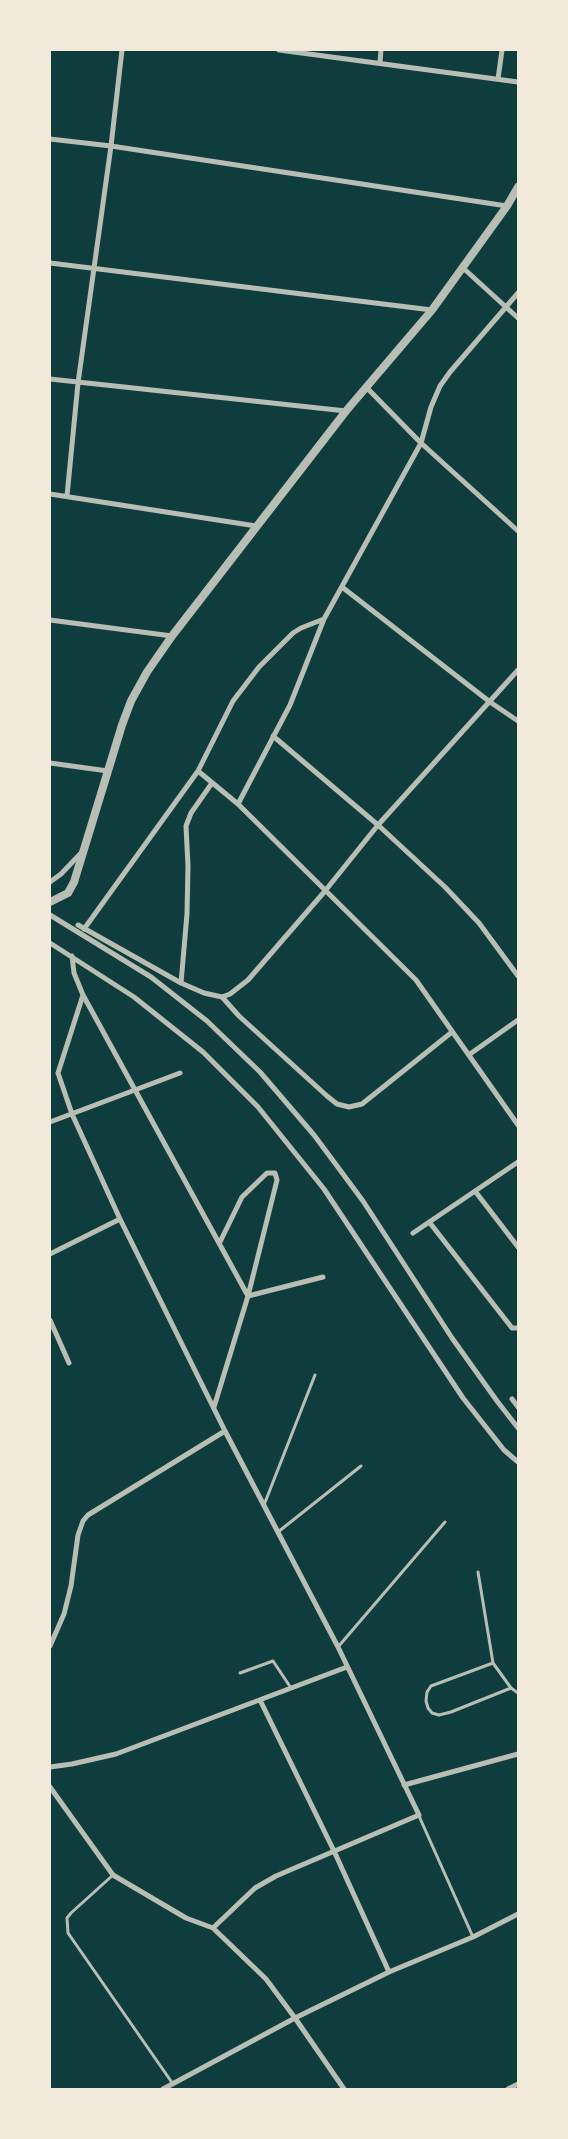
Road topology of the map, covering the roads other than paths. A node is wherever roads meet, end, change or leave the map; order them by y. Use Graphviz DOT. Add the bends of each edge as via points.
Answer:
graph roads {
  1 [pos="122,50"];
  2 [pos="278,50"];
  3 [pos="381,50"];
  4 [pos="502,50"];
  5 [pos="380,62"];
  6 [pos="498,79"];
  7 [pos="518,82"];
  8 [pos="50,139"];
  9 [pos="112,146"];
  10 [pos="518,187"];
  11 [pos="507,206"];
  12 [pos="50,263"];
  13 [pos="462,267"];
  14 [pos="94,268"];
  15 [pos="518,294"];
  16 [pos="506,307"];
  17 [pos="432,310"];
  18 [pos="518,318"];
  19 [pos="50,379"];
  20 [pos="78,383"];
  21 [pos="366,388"];
  22 [pos="346,411"];
  23 [pos="420,443"];
  24 [pos="50,494"];
  25 [pos="67,496"];
  26 [pos="256,526"];
  27 [pos="518,531"];
  28 [pos="342,587"];
  29 [pos="324,619"];
  30 [pos="50,620"];
  31 [pos="172,636"];
  32 [pos="518,670"];
  33 [pos="490,702"];
  34 [pos="518,721"];
  35 [pos="273,736"];
  36 [pos="50,764"];
  37 [pos="108,771"];
  38 [pos="198,771"];
  39 [pos="212,783"];
  40 [pos="238,804"];
  41 [pos="378,825"];
  42 [pos="86,848"];
  43 [pos="50,882"];
  44 [pos="325,891"];
  45 [pos="50,902"];
  46 [pos="50,915"];
  47 [pos="78,925"];
  48 [pos="84,928"];
  49 [pos="51,944"];
  50 [pos="72,956"];
  51 [pos="518,976"];
  52 [pos="181,983"];
  53 [pos="83,995"];
  54 [pos="222,997"];
  55 [pos="518,1020"];
  56 [pos="452,1032"];
  57 [pos="470,1054"];
  58 [pos="50,1073"];
  59 [pos="58,1073"];
  60 [pos="180,1074"];
  61 [pos="134,1091"];
  62 [pos="72,1114"];
  63 [pos="50,1122"];
  64 [pos="518,1125"];
  65 [pos="518,1162"];
  66 [pos="475,1191"];
  67 [pos="120,1219"];
  68 [pos="430,1223"];
  69 [pos="414,1233"];
  70 [pos="220,1242"];
  71 [pos="518,1246"];
  72 [pos="50,1254"];
  73 [pos="323,1277"];
  74 [pos="248,1296"];
  75 [pos="50,1320"];
  76 [pos="515,1328"];
  77 [pos="69,1363"];
  78 [pos="315,1375"];
  79 [pos="512,1399"];
  80 [pos="518,1407"];
  81 [pos="214,1408"];
  82 [pos="518,1428"];
  83 [pos="225,1431"];
  84 [pos="518,1462"];
  85 [pos="361,1466"];
  86 [pos="264,1506"];
  87 [pos="445,1522"];
  88 [pos="278,1532"];
  89 [pos="478,1572"];
  90 [pos="50,1646"];
  91 [pos="338,1647"];
  92 [pos="493,1664"];
  93 [pos="347,1667"];
  94 [pos="240,1673"];
  95 [pos="291,1688"];
  96 [pos="511,1688"];
  97 [pos="518,1693"];
  98 [pos="260,1700"];
  99 [pos="518,1754"];
  100 [pos="50,1767"];
  101 [pos="404,1785"];
  102 [pos="50,1787"];
  103 [pos="419,1815"];
  104 [pos="334,1851"];
  105 [pos="112,1875"];
  106 [pos="518,1914"];
  107 [pos="213,1928"];
  108 [pos="474,1937"];
  109 [pos="389,1972"];
  110 [pos="295,2018"];
  111 [pos="174,2084"];
  112 [pos="518,2084"];
  113 [pos="510,2088"];
  114 [pos="163,2089"];
  115 [pos="344,2089"];
  116 [pos="518,2089"];
  1 -- 9 [label="street"];
  2 -- 5 [label="street"];
  3 -- 5 [label="street"];
  4 -- 6 [label="street"];
  5 -- 6 [label="street"];
  6 -- 7 [label="street"];
  8 -- 9 [label="street"];
  9 -- 11 [label="street"];
  9 -- 14 [label="street"];
  10 -- 11 [label="street"];
  11 -- 13 [label="street"];
  12 -- 14 [label="street"];
  13 -- 16 [label="street"];
  13 -- 17 [label="street"];
  14 -- 17 [label="street"];
  14 -- 20 [label="street"];
  15 -- 16 [label="street"];
  16 -- 18 [label="street"];
  16 -- 23 [label="street" via="440,386"];
  17 -- 21 [label="street"];
  19 -- 20 [label="street"];
  20 -- 22 [label="street"];
  20 -- 25 [label="street"];
  21 -- 22 [label="street"];
  21 -- 23 [label="street"];
  22 -- 26 [label="street"];
  23 -- 27 [label="street"];
  23 -- 28 [label="street"];
  24 -- 25 [label="street"];
  25 -- 26 [label="street"];
  26 -- 31 [label="street"];
  28 -- 29 [label="street"];
  28 -- 33 [label="street"];
  29 -- 35 [label="street" via="290,705"];
  29 -- 38 [label="street" via="293,633 259,667 233,701"];
  30 -- 31 [label="street"];
  31 -- 37 [label="street" via="132,700"];
  32 -- 33 [label="street"];
  33 -- 34 [label="street"];
  33 -- 41 [label="street"];
  35 -- 40 [label="street"];
  35 -- 41 [label="street"];
  36 -- 37 [label="street"];
  37 -- 42 [label="street"];
  38 -- 39 [label="street"];
  38 -- 48 [label="street"];
  39 -- 40 [label="street"];
  39 -- 52 [label="street" via="194,807 186,826 187,914"];
  40 -- 44 [label="street"];
  41 -- 44 [label="street"];
  41 -- 51 [label="street" via="465,906"];
  42 -- 43 [label="street"];
  42 -- 45 [label="street" via="68,893"];
  44 -- 54 [label="street" via="248,980"];
  44 -- 56 [label="street" via="416,980"];
  46 -- 82 [label="street" via="151,977 207,1021 260,1072 314,1135 363,1201 452,1338"];
  47 -- 48 [label="street"];
  48 -- 52 [label="street"];
  49 -- 50 [label="street"];
  50 -- 53 [label="street" via="74,973"];
  50 -- 84 [label="street" via="134,997 203,1052 258,1107 324,1189 463,1398 504,1450"];
  52 -- 54 [label="street"];
  53 -- 59 [label="street"];
  53 -- 61 [label="street"];
  54 -- 56 [label="street" via="327,1096 337,1104 349,1107 362,1104"];
  55 -- 57 [label="street"];
  56 -- 57 [label="street"];
  57 -- 64 [label="street"];
  58 -- 59 [label="street"];
  59 -- 62 [label="street"];
  60 -- 61 [label="street"];
  61 -- 62 [label="street"];
  61 -- 70 [label="street"];
  62 -- 63 [label="street"];
  62 -- 67 [label="street"];
  65 -- 66 [label="street"];
  66 -- 68 [label="street"];
  66 -- 71 [label="street"];
  67 -- 72 [label="street"];
  67 -- 81 [label="street"];
  68 -- 69 [label="street"];
  68 -- 76 [label="street"];
  70 -- 74 [label="street"];
  70 -- 74 [label="street" via="242,1197 267,1173 277,1176"];
  73 -- 74 [label="street"];
  74 -- 81 [label="street"];
  75 -- 77 [label="street"];
  78 -- 86 [label="lane"];
  79 -- 80 [label="street"];
  81 -- 83 [label="street"];
  83 -- 86 [label="street"];
  83 -- 90 [label="street" via="88,1515 80,1527 64,1614"];
  85 -- 88 [label="lane"];
  86 -- 88 [label="street"];
  87 -- 91 [label="lane"];
  88 -- 91 [label="street"];
  89 -- 92 [label="lane"];
  91 -- 93 [label="street"];
  92 -- 96 [label="lane"];
  92 -- 96 [label="lane" via="431,1686 427,1692 428,1708 439,1715"];
  93 -- 95 [label="street"];
  93 -- 101 [label="street"];
  94 -- 95 [label="lane" via="273,1661"];
  95 -- 98 [label="street"];
  96 -- 97 [label="lane"];
  98 -- 100 [label="street" via="116,1754"];
  98 -- 104 [label="street"];
  99 -- 101 [label="street"];
  101 -- 103 [label="street"];
  102 -- 105 [label="street"];
  103 -- 104 [label="street"];
  103 -- 108 [label="lane"];
  104 -- 107 [label="street" via="256,1888"];
  104 -- 109 [label="street"];
  105 -- 107 [label="street" via="186,1918"];
  105 -- 111 [label="lane" via="67,1918 68,1933"];
  106 -- 108 [label="street"];
  107 -- 110 [label="street" via="266,1980"];
  108 -- 109 [label="street"];
  109 -- 110 [label="street"];
  110 -- 111 [label="street"];
  110 -- 115 [label="street"];
  111 -- 114 [label="street"];
  112 -- 113 [label="street"];
  113 -- 116 [label="street"];
}
